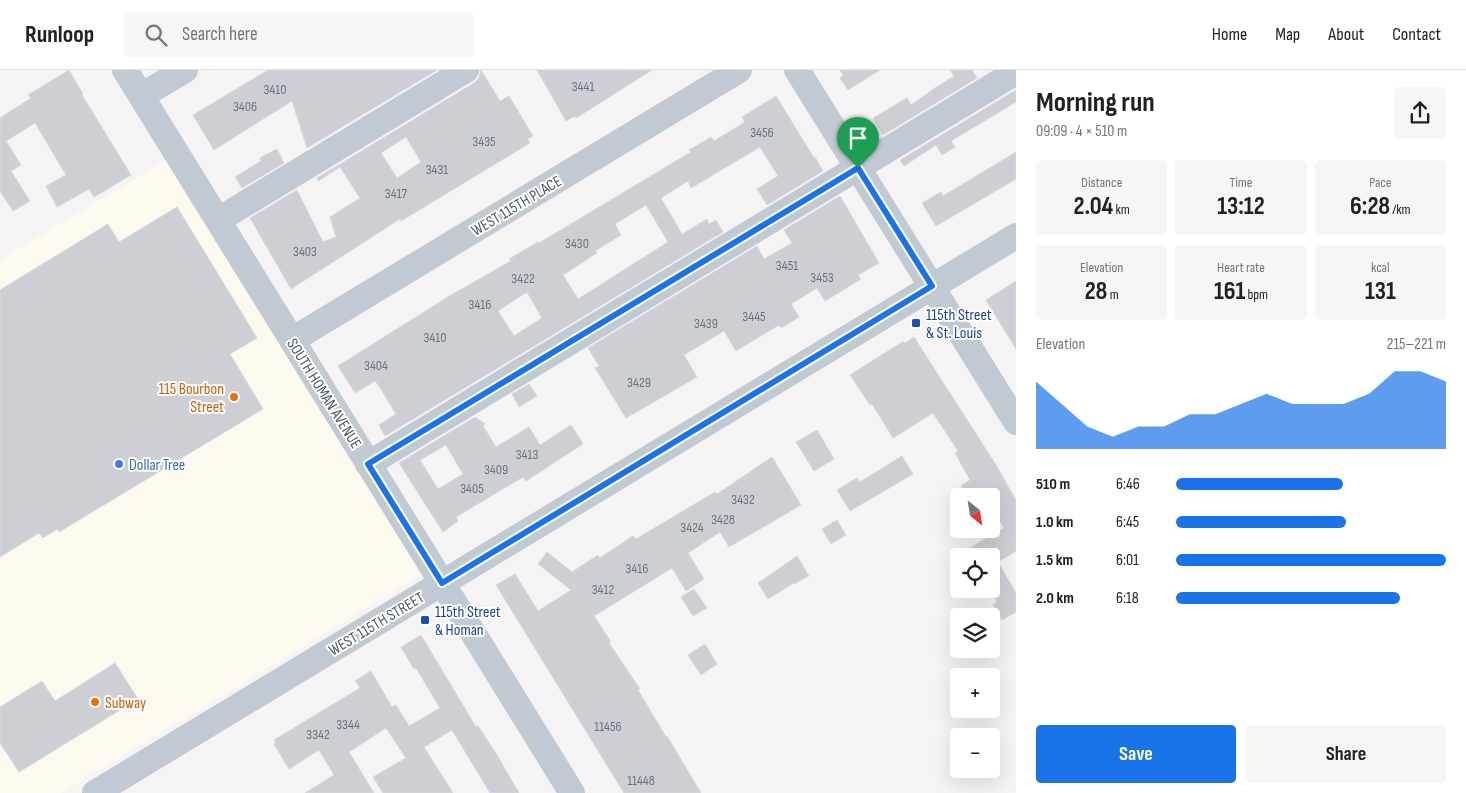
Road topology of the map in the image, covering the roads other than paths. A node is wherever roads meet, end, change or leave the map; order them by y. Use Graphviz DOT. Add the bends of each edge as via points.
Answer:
graph roads {
  1 [pos="125,70"];
  2 [pos="184,70"];
  3 [pos="466,70"];
  4 [pos="739,70"];
  5 [pos="797,70"];
  6 [pos="1016,72"];
  7 [pos="141,96"];
  8 [pos="858,168"];
  9 [pos="218,220"];
  10 [pos="1016,236"];
  11 [pos="932,286"];
  12 [pos="292,340"];
  13 [pos="1016,422"];
  14 [pos="368,464"];
  15 [pos="442,583"];
  16 [pos="95,793"];
  17 [pos="572,793"];
  1 -- 7 [label="street, SOUTH HOMAN AVENUE"];
  2 -- 7 [label="street"];
  3 -- 9 [label="street"];
  4 -- 12 [label="street, WEST 115TH PLACE"];
  5 -- 8 [label="street"];
  6 -- 8 [label="street"];
  7 -- 9 [label="street, SOUTH HOMAN AVENUE"];
  8 -- 11 [label="street"];
  8 -- 14 [label="street"];
  9 -- 12 [label="street, SOUTH HOMAN AVENUE"];
  10 -- 11 [label="street, WEST 115TH STREET"];
  11 -- 13 [label="street"];
  11 -- 15 [label="street, WEST 115TH STREET"];
  12 -- 14 [label="street, SOUTH HOMAN AVENUE"];
  14 -- 15 [label="street, SOUTH HOMAN AVENUE"];
  15 -- 16 [label="street, WEST 115TH STREET"];
  15 -- 17 [label="street, SOUTH HOMAN AVENUE"];
}
